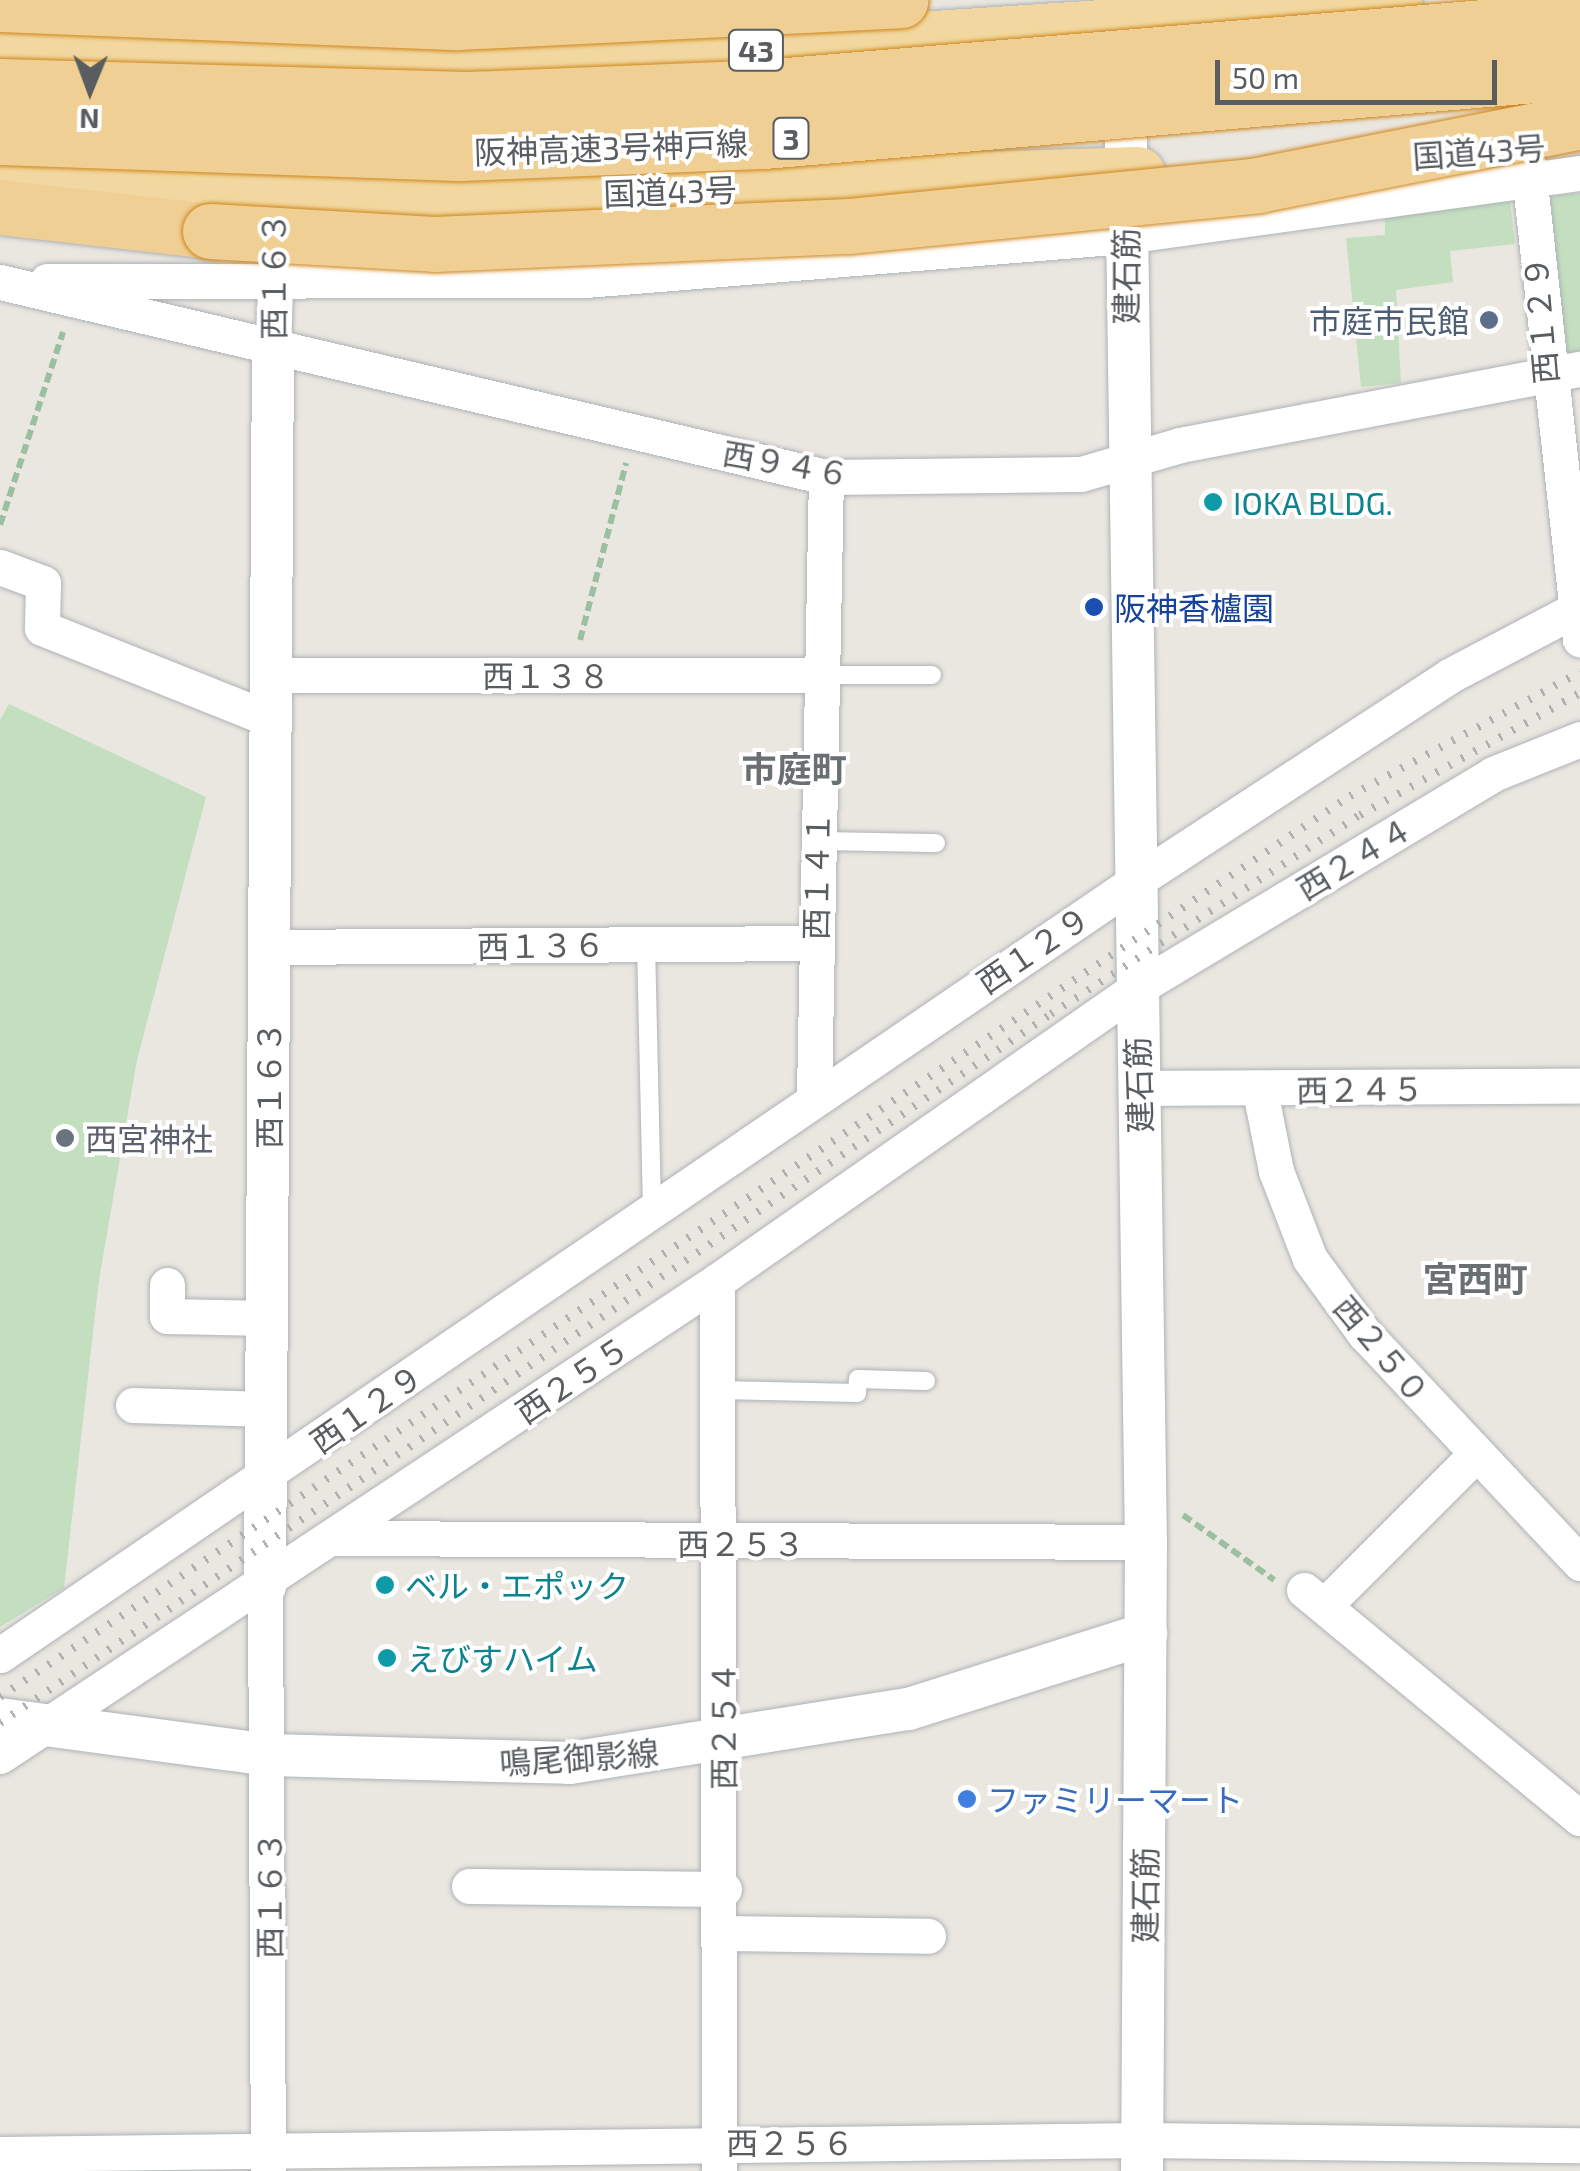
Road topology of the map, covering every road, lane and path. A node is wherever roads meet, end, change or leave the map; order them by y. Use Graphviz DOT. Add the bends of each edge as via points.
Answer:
graph roads {
  1 [pos="268,0"];
  2 [pos="900,0"];
  3 [pos="1511,0"];
  4 [pos="0,4"];
  5 [pos="1126,13"];
  6 [pos="1580,19"];
  7 [pos="0,52"];
  8 [pos="270,58"];
  9 [pos="1580,72"];
  10 [pos="0,86"];
  11 [pos="1580,121"];
  12 [pos="0,137"];
  13 [pos="1580,143"];
  14 [pos="1526,163"];
  15 [pos="1580,173"];
  16 [pos="1125,174"];
  17 [pos="273,201"];
  18 [pos="5,207"];
  19 [pos="1124,236"];
  20 [pos="276,278"];
  21 [pos="0,282"];
  22 [pos="71,300"];
  23 [pos="273,350"];
  24 [pos="1580,369"];
  25 [pos="1544,374"];
  26 [pos="634,434"];
  27 [pos="1128,460"];
  28 [pos="826,477"];
  29 [pos="0,525"];
  30 [pos="0,567"];
  31 [pos="1576,626"];
  32 [pos="819,674"];
  33 [pos="273,675"];
  34 [pos="571,675"];
  35 [pos="932,675"];
  36 [pos="272,720"];
  37 [pos="1580,740"];
  38 [pos="816,840"];
  39 [pos="936,843"];
  40 [pos="1132,883"];
  41 [pos="814,942"];
  42 [pos="646,944"];
  43 [pos="268,948"];
  44 [pos="1134,990"];
  45 [pos="1580,1086"];
  46 [pos="1139,1088"];
  47 [pos="1260,1090"];
  48 [pos="814,1094"];
  49 [pos="652,1208"];
  50 [pos="717,1281"];
  51 [pos="166,1285"];
  52 [pos="268,1318"];
  53 [pos="926,1380"];
  54 [pos="720,1390"];
  55 [pos="133,1405"];
  56 [pos="266,1409"];
  57 [pos="1474,1456"];
  58 [pos="265,1479"];
  59 [pos="1145,1488"];
  60 [pos="336,1538"];
  61 [pos="1146,1542"];
  62 [pos="721,1544"];
  63 [pos="1580,1562"];
  64 [pos="265,1586"];
  65 [pos="1314,1598"];
  66 [pos="1146,1634"];
  67 [pos="0,1655"];
  68 [pos="0,1719"];
  69 [pos="50,1724"];
  70 [pos="724,1744"];
  71 [pos="0,1756"];
  72 [pos="269,1756"];
  73 [pos="1580,1818"];
  74 [pos="469,1886"];
  75 [pos="724,1889"];
  76 [pos="724,1933"];
  77 [pos="928,1936"];
  78 [pos="1580,2145"];
  79 [pos="0,2154"];
  80 [pos="1142,2156"];
  81 [pos="719,2157"];
  82 [pos="268,2161"];
  1 -- 8 [label="street, 西１６３"];
  2 -- 4 [label="highway, bridge" via="457,22"];
  3 -- 5 [label="highway, 43"];
  3 -- 14 [label="street, 西１２９"];
  5 -- 8 [label="highway, 43" via="536,64"];
  5 -- 16 [label="street, 建石筋"];
  6 -- 10 [label="highway, 阪神高速3号神戸線 / 3, bridge" via="763,87 467,99"];
  7 -- 8 [label="highway, 43"];
  8 -- 17 [label="street, 西１６３"];
  9 -- 12 [label="highway, 阪神高速3号神戸線 / 3, bridge" via="745,142 463,153"];
  11 -- 18 [label="highway, bridge" via="1258,185 850,226 434,244 210,231"];
  13 -- 14 [label="highway, 国道43号"];
  14 -- 15 [label="street"];
  14 -- 16 [label="highway, 国道43号"];
  14 -- 19 [label="street"];
  14 -- 25 [label="street, 西１２９"];
  16 -- 17 [label="highway, 国道43号"];
  16 -- 19 [label="street, 建石筋"];
  17 -- 18 [label="highway, 国道43号"];
  17 -- 20 [label="street, 西１６３"];
  19 -- 20 [label="street" via="586,280"];
  19 -- 27 [label="street, 建石筋"];
  20 -- 21 [label="street"];
  20 -- 23 [label="street, 西１６３"];
  21 -- 22 [label="street, 西９４６"];
  22 -- 23 [label="street, 西９４６"];
  22 -- 29 [label="path" via="46,404"];
  23 -- 26 [label="street, 西９４６"];
  23 -- 33 [label="street, 西１６３"];
  24 -- 25 [label="street, 西９４６"];
  25 -- 27 [label="street, 西９４６"];
  25 -- 31 [label="street, 西１２９"];
  26 -- 28 [label="street, 西９４６"];
  26 -- 34 [label="path"];
  27 -- 28 [label="street, 西９４６" via="1082,474"];
  27 -- 40 [label="street, 建石筋"];
  28 -- 32 [label="street, 西１４１"];
  30 -- 36 [label="street" via="43,583 42,628"];
  31 -- 40 [label="street, 西１２９" via="1449,676"];
  32 -- 34 [label="street, 西１３８"];
  32 -- 35 [label="lane"];
  32 -- 38 [label="street, 西１４１"];
  33 -- 34 [label="street, 西１３８"];
  33 -- 36 [label="street, 西１６３"];
  36 -- 43 [label="street, 西１６３"];
  37 -- 44 [label="street, 西２４４" via="1493,774"];
  38 -- 39 [label="lane"];
  38 -- 41 [label="street, 西１４１"];
  40 -- 44 [label="street, 建石筋"];
  40 -- 48 [label="street, 西１２９"];
  41 -- 42 [label="street, 西１３６"];
  41 -- 48 [label="street, 西１４１"];
  42 -- 43 [label="street, 西１３６"];
  42 -- 49 [label="lane"];
  43 -- 52 [label="street, 西１６３"];
  44 -- 46 [label="street, 建石筋"];
  44 -- 50 [label="street, 西２５５"];
  45 -- 47 [label="street, 西２４５"];
  46 -- 47 [label="street, 西２４５"];
  46 -- 59 [label="street, 建石筋"];
  47 -- 57 [label="street, 西２５０" via="1276,1172 1310,1260"];
  48 -- 49 [label="street, 西１２９"];
  49 -- 58 [label="street, 西１２９"];
  50 -- 54 [label="street, 西２５４"];
  50 -- 60 [label="street, 西２５５"];
  51 -- 52 [label="street" via="166,1316"];
  52 -- 56 [label="street, 西１６３"];
  53 -- 54 [label="lane" via="858,1379 857,1392"];
  54 -- 62 [label="street, 西２５４"];
  55 -- 56 [label="street"];
  56 -- 58 [label="street, 西１６３"];
  57 -- 63 [label="street, 西２５０"];
  57 -- 65 [label="street"];
  58 -- 64 [label="street, 西１６３"];
  58 -- 67 [label="street, 西１２９"];
  59 -- 61 [label="street, 建石筋"];
  59 -- 65 [label="path" via="1288,1590"];
  60 -- 62 [label="street, 西２５３"];
  60 -- 64 [label="street, 西２５５"];
  61 -- 62 [label="street, 西２５３"];
  61 -- 66 [label="street, 建石筋"];
  62 -- 70 [label="street, 西２５４"];
  64 -- 69 [label="street, 西２５５"];
  64 -- 72 [label="street, 西１６３"];
  65 -- 73 [label="street"];
  66 -- 70 [label="street, 鳴尾御影線" via="909,1709"];
  66 -- 80 [label="street, 建石筋"];
  68 -- 69 [label="street, 鳴尾御影線"];
  69 -- 71 [label="street, 西２５５"];
  69 -- 72 [label="street, 鳴尾御影線"];
  70 -- 72 [label="street, 鳴尾御影線" via="570,1763"];
  70 -- 75 [label="street, 西２５４"];
  72 -- 82 [label="street, 西１６３"];
  74 -- 75 [label="street"];
  75 -- 76 [label="street, 西２５４"];
  76 -- 77 [label="street"];
  76 -- 81 [label="street, 西２５４"];
  78 -- 80 [label="street, 西２５６"];
  79 -- 82 [label="street, 西２５６"];
  80 -- 81 [label="street, 西２５６"];
  81 -- 82 [label="street, 西２５６"];
}
